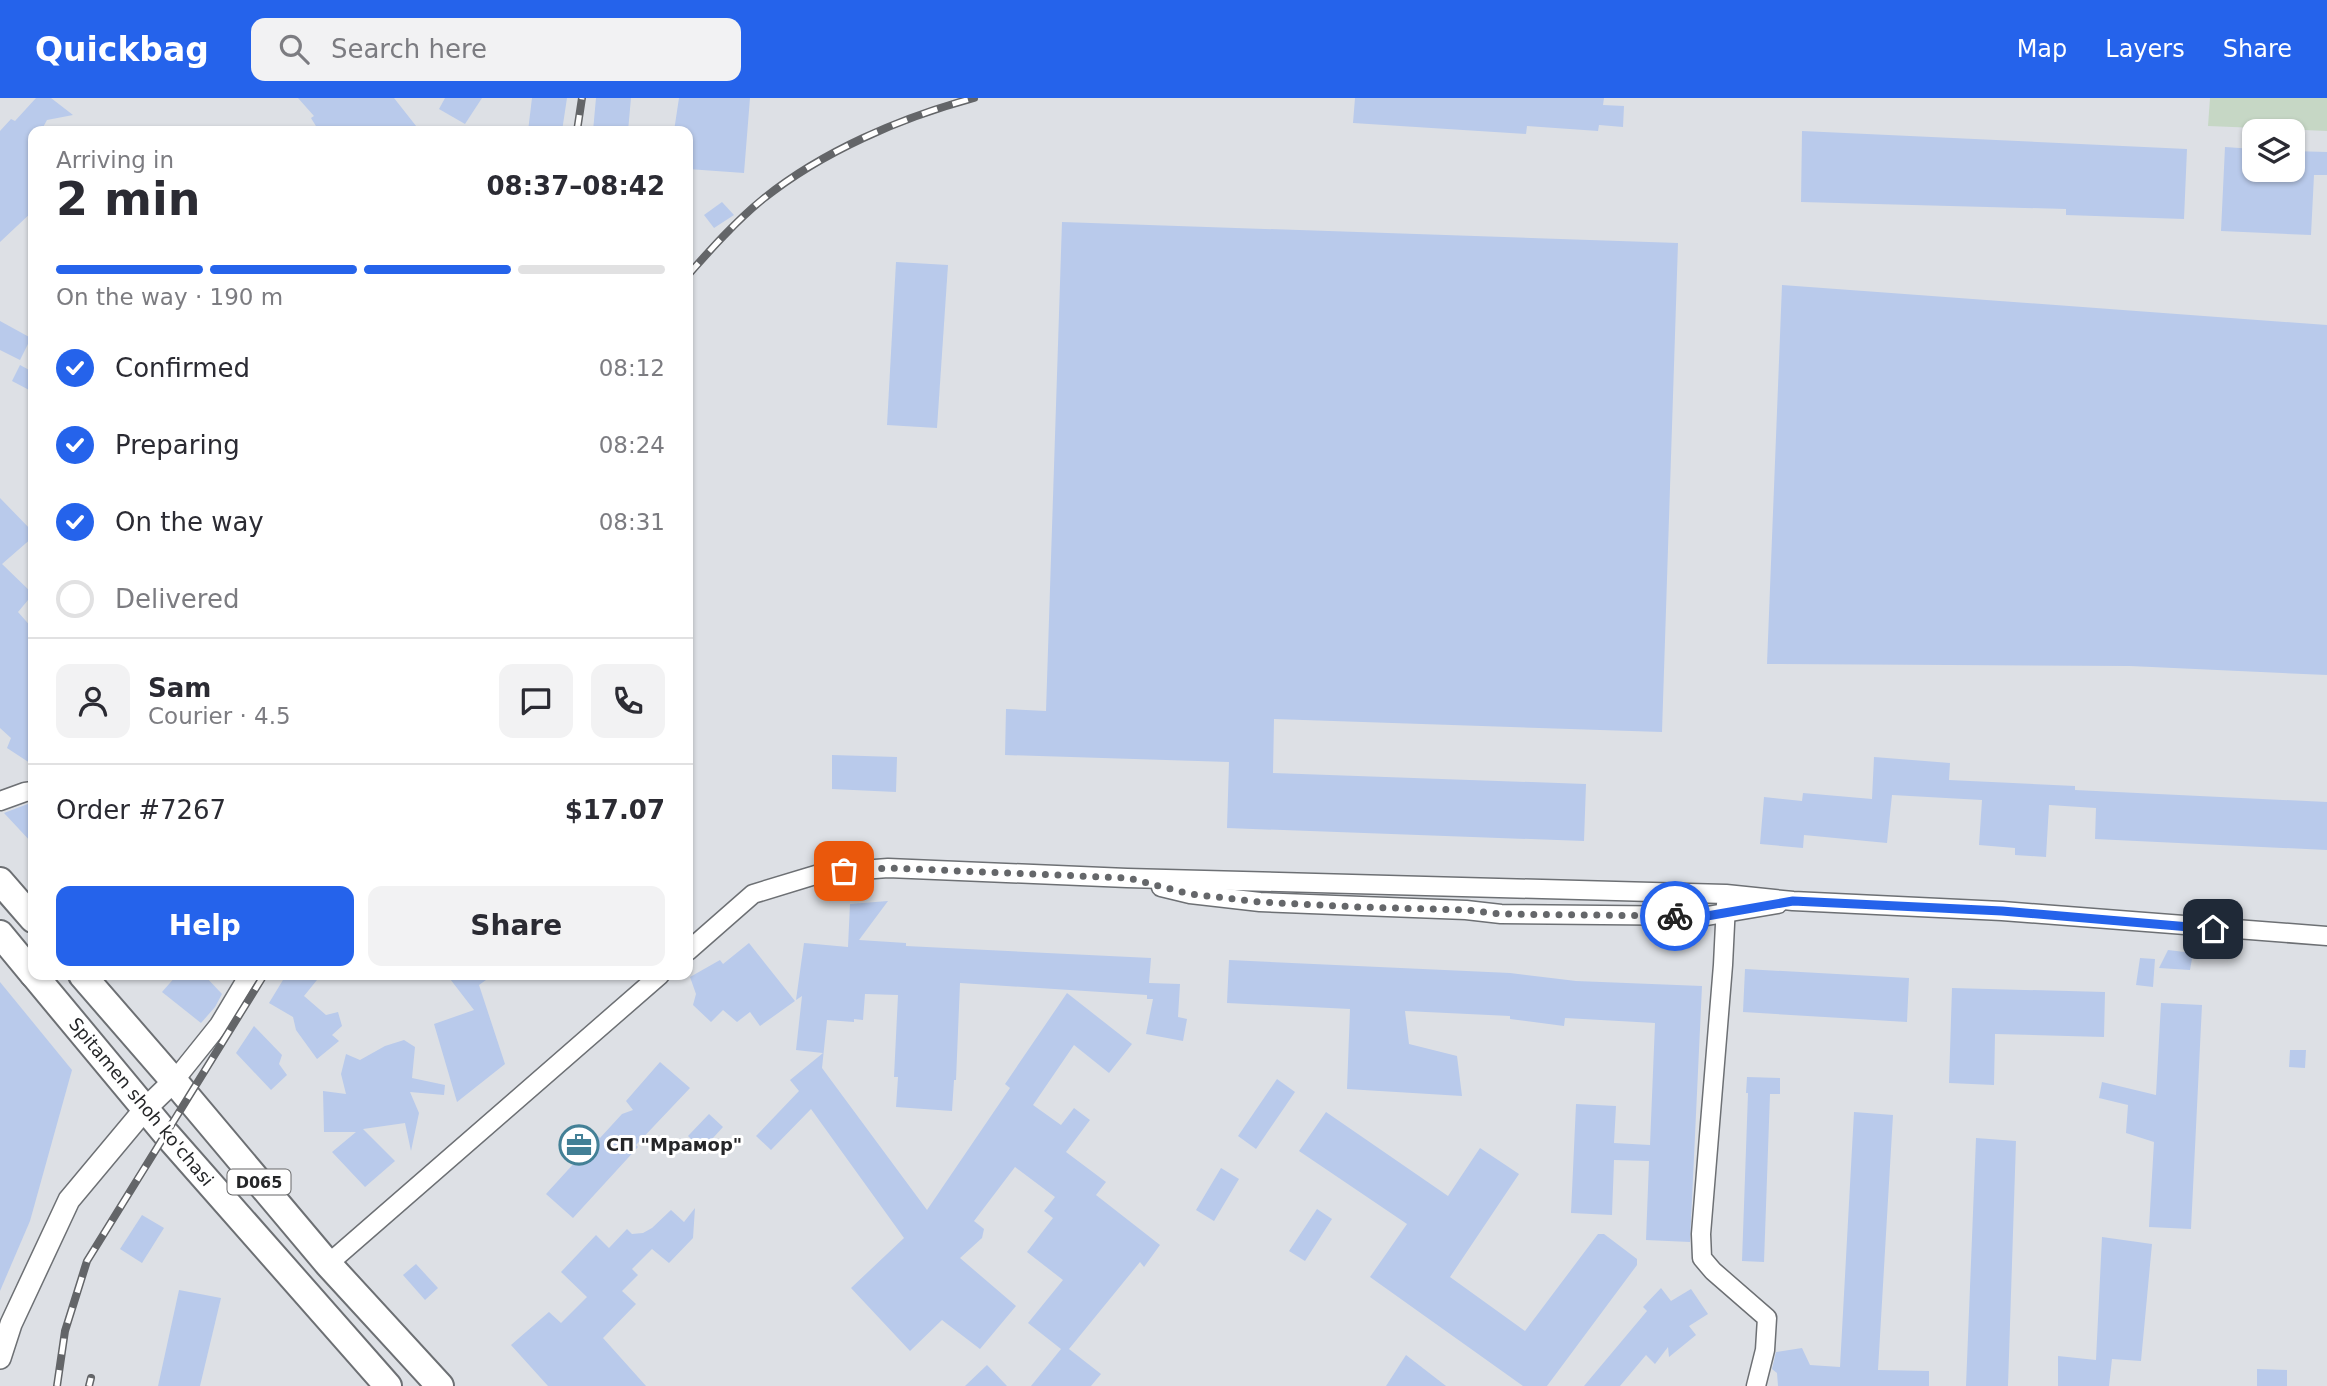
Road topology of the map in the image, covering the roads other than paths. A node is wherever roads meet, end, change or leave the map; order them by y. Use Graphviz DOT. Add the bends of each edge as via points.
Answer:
graph roads {
  1 [pos="28,792"];
  2 [pos="0,802"];
  3 [pos="1128,878"];
  4 [pos="0,881"];
  5 [pos="1726,894"];
  6 [pos="1793,901"];
  7 [pos="28,913"];
  8 [pos="1725,914"];
  9 [pos="0,934"];
  10 [pos="2327,936"];
  11 [pos="693,947"];
  12 [pos="28,968"];
  13 [pos="38,980"];
  14 [pos="86,980"];
  15 [pos="246,980"];
  16 [pos="654,980"];
  17 [pos="174,1081"];
  18 [pos="145,1109"];
  19 [pos="328,1264"];
  20 [pos="0,1358"];
  21 [pos="388,1386"];
  22 [pos="440,1386"];
  23 [pos="1756,1386"];
  1 -- 2 [label="street"];
  3 -- 5 [label="street"];
  3 -- 8 [label="street" via="1190,894 1260,902 1501,914"];
  3 -- 11 [label="street" via="888,868 822,873 753,894"];
  4 -- 7 [label="main road"];
  5 -- 6 [label="street"];
  5 -- 8 [label="street"];
  6 -- 8 [label="street"];
  6 -- 10 [label="street" via="2002,911"];
  8 -- 23 [label="street" via="1702,1258 1767,1318"];
  9 -- 12 [label="main road, Spitamen shoh ko'chasi / D065"];
  13 -- 18 [label="main road, Spitamen shoh ko'chasi / D065"];
  14 -- 17 [label="main road, D065"];
  15 -- 17 [label="street" via="219,1025"];
  16 -- 19 [label="street"];
  17 -- 18 [label="street"];
  17 -- 19 [label="main road, D065"];
  18 -- 20 [label="street" via="69,1200 11,1324"];
  18 -- 21 [label="main road, Spitamen shoh ko'chasi / D065"];
  19 -- 22 [label="main road, D065"];
}
